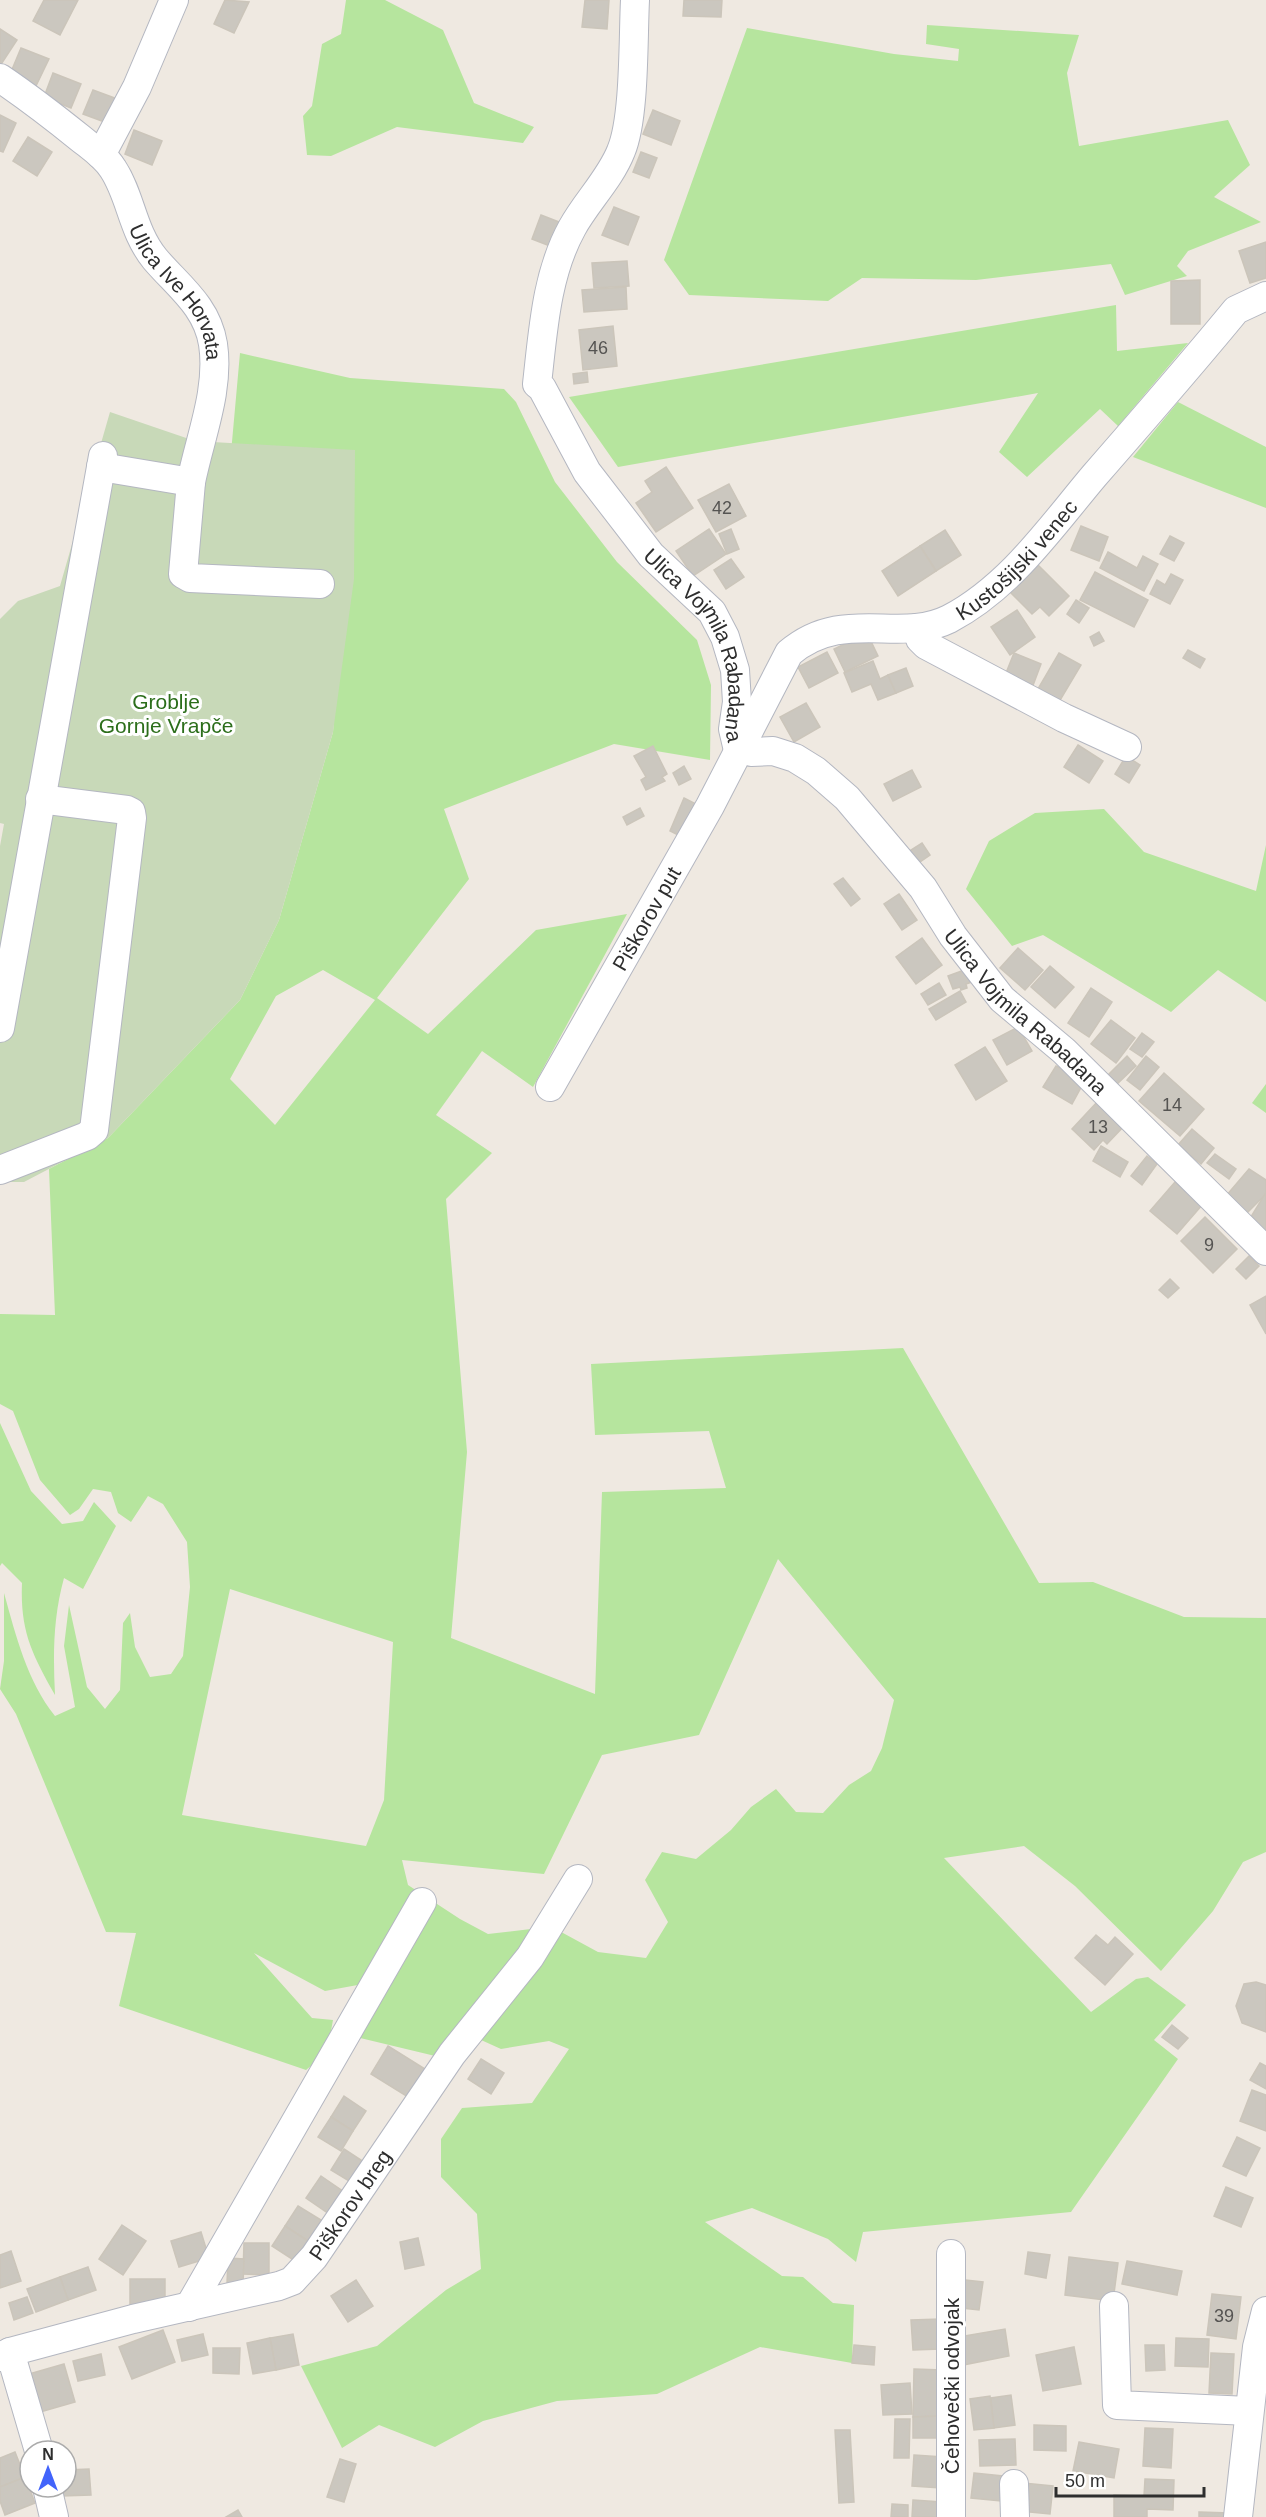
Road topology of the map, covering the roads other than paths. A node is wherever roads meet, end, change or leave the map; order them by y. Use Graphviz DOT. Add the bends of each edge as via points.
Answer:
graph roads {
  1 [pos="174,0"];
  2 [pos="635,0"];
  3 [pos="0,78"];
  4 [pos="101,155"];
  5 [pos="1266,296"];
  6 [pos="190,482"];
  7 [pos="320,584"];
  8 [pos="917,627"];
  9 [pos="1127,747"];
  10 [pos="741,749"];
  11 [pos="40,799"];
  12 [pos="0,1028"];
  13 [pos="550,1087"];
  14 [pos="0,1170"];
  15 [pos="1266,1251"];
  16 [pos="578,1879"];
  17 [pos="422,1902"];
  18 [pos="951,2254"];
  19 [pos="1114,2306"];
  20 [pos="189,2307"];
  21 [pos="1266,2311"];
  22 [pos="5,2355"];
  23 [pos="1249,2411"];
  24 [pos="35,2439"];
  25 [pos="1014,2484"];
  26 [pos="50,2499"];
  27 [pos="54,2517"];
  28 [pos="951,2517"];
  29 [pos="1016,2517"];
  30 [pos="1238,2517"];
  1 -- 4 [label="street" via="137,87"];
  2 -- 10 [label="street, Ulica Vojmila Rabadana" via="628,123 621,151 572,228 559,262 550,289 537,384 587,472 651,555 712,612 735,670 734,738"];
  3 -- 4 [label="street, Ulica Ive Horvata"];
  4 -- 6 [label="street, Ulica Ive Horvata" via="113,169 138,233 154,258 196,302 213,343 214,377"];
  5 -- 8 [label="street, Kustošijski venec" via="1236,310 1014,571 948,619"];
  6 -- 7 [label="street, Ulica Ive Horvata" via="183,574 190,578"];
  6 -- 11 [label="street" via="102,461"];
  8 -- 9 [label="street" via="926,645"];
  8 -- 10 [label="street, Kustošijski venec" via="839,629 802,641 783,662"];
  10 -- 13 [label="street, Piškorov put"];
  10 -- 15 [label="street, Ulica Vojmila Rabadana" via="773,751 795,758 847,798 923,888 953,936 1002,999 1064,1051"];
  11 -- 12 [label="street"];
  11 -- 14 [label="street" via="127,810 132,818 94,1130"];
  16 -- 20 [label="street, Piškorov breg" via="530,1957 452,2054 314,2258 292,2280 279,2286"];
  17 -- 20 [label="street"];
  18 -- 28 [label="street, Čehovečki odvojak"];
  19 -- 23 [label="street" via="1117,2405"];
  20 -- 22 [label="street, Piškorov breg"];
  21 -- 23 [label="street"];
  22 -- 24 [label="street"];
  23 -- 30 [label="street"];
  25 -- 29 [label="street"];
  26 -- 27 [label="street"];
}
